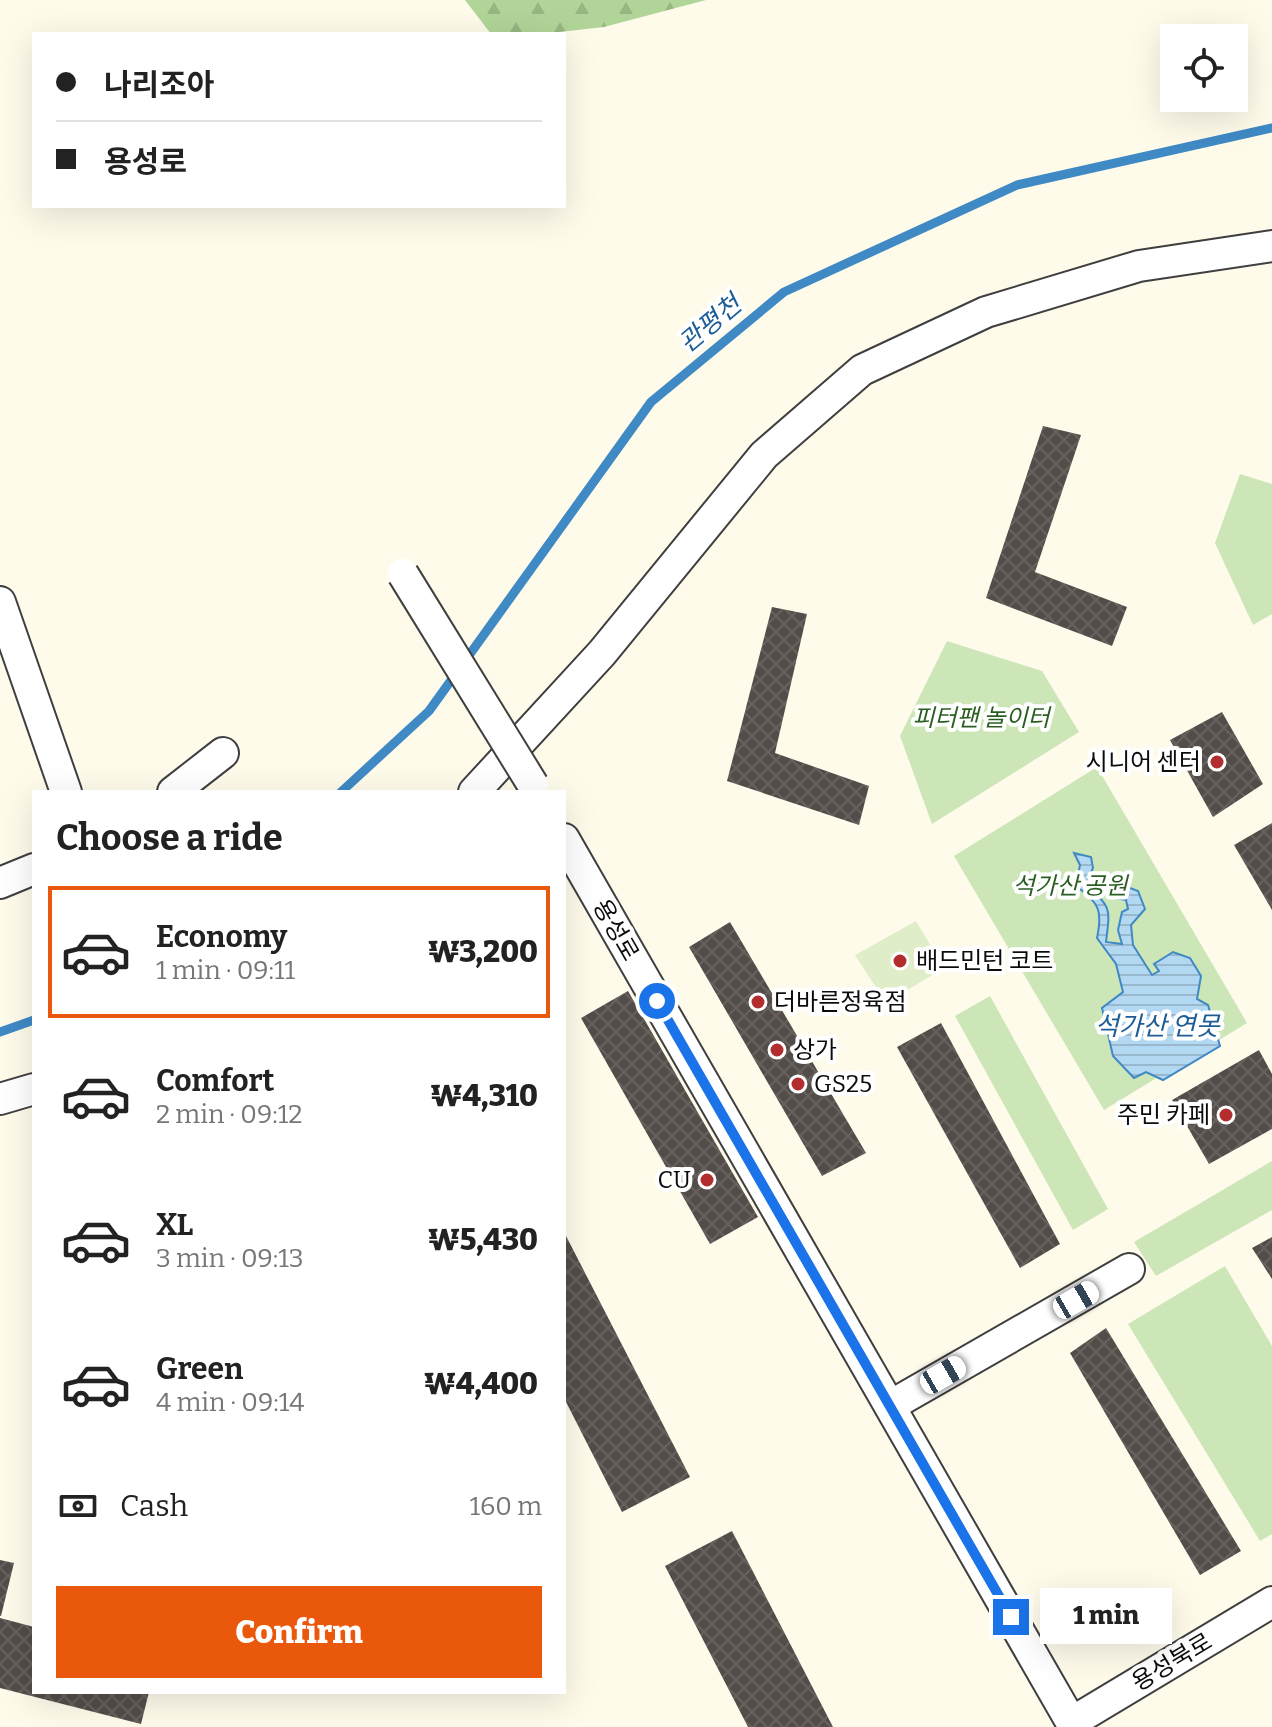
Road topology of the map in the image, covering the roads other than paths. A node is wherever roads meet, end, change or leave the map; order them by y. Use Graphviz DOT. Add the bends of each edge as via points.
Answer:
graph roads {
  1 [pos="1272,246"];
  2 [pos="403,574"];
  3 [pos="0,602"];
  4 [pos="223,753"];
  5 [pos="535,788"];
  6 [pos="65,790"];
  7 [pos="176,790"];
  8 [pos="476,790"];
  9 [pos="566,842"];
  10 [pos="32,870"];
  11 [pos="0,883"];
  12 [pos="32,1090"];
  13 [pos="0,1099"];
  14 [pos="1129,1269"];
  15 [pos="890,1406"];
  16 [pos="1272,1602"];
  17 [pos="1073,1725"];
  1 -- 8 [label="street" via="1139,266 1002,307 862,370 764,455 602,653"];
  2 -- 5 [label="street, bridge"];
  3 -- 6 [label="street"];
  4 -- 7 [label="street"];
  9 -- 15 [label="street, 용성로"];
  10 -- 11 [label="street"];
  12 -- 13 [label="street"];
  14 -- 15 [label="street"];
  15 -- 17 [label="street, 용성로"];
  16 -- 17 [label="street, 용성북로"];
}
